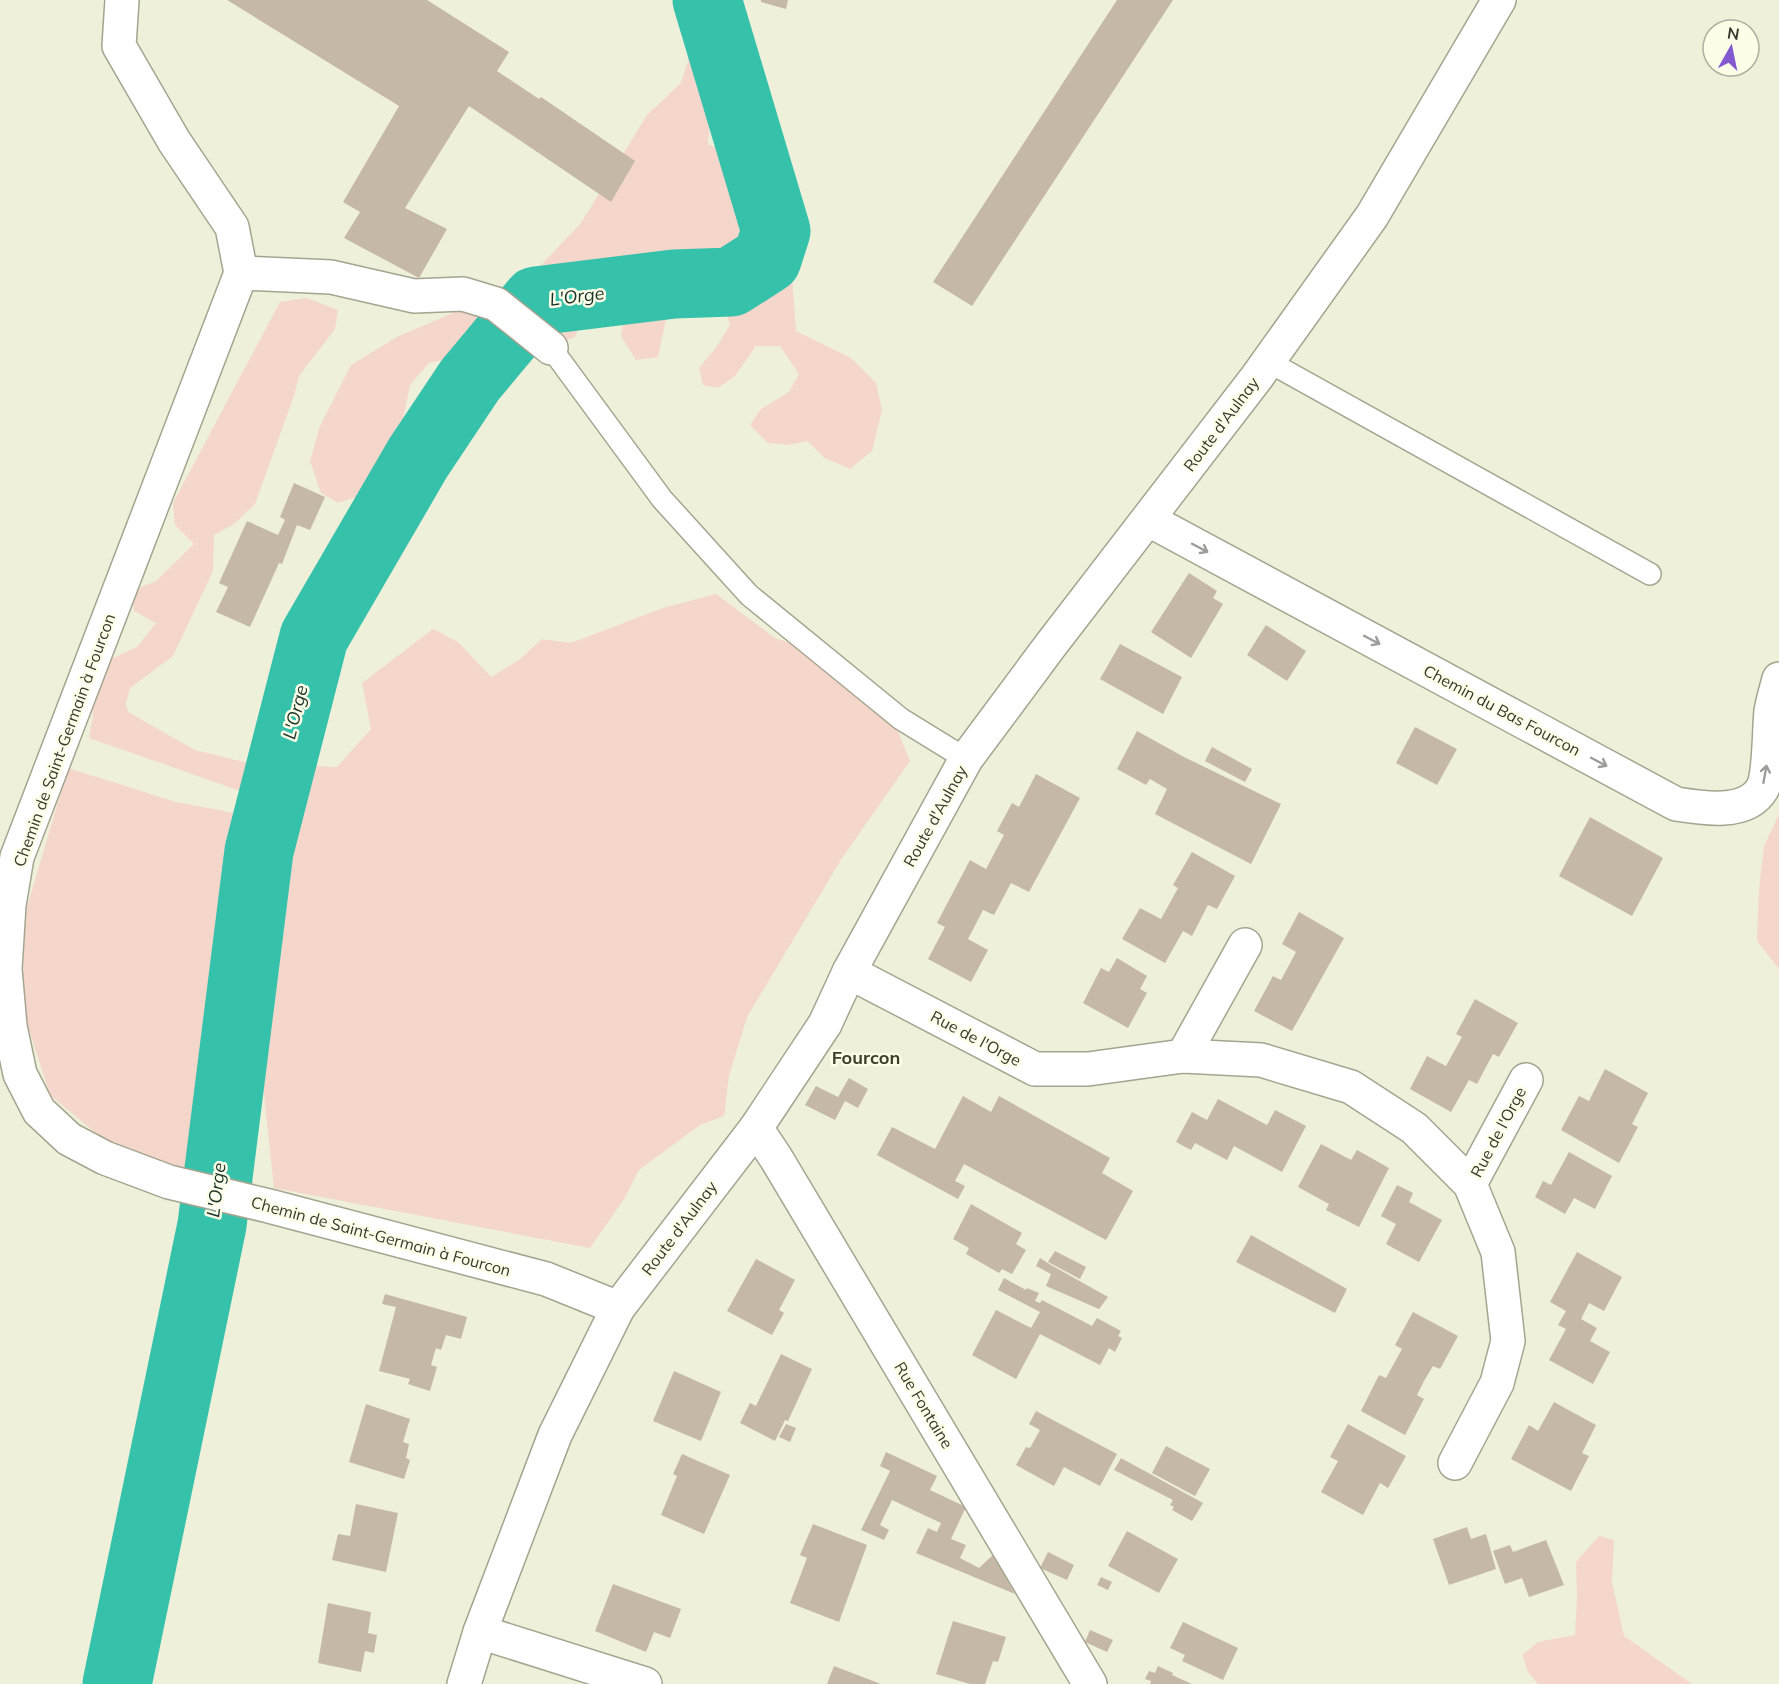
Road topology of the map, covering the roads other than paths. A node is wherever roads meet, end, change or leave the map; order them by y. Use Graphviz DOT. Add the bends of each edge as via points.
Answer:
graph roads {
  1 [pos="122,0"];
  2 [pos="1499,0"];
  3 [pos="241,273"];
  4 [pos="551,348"];
  5 [pos="1269,362"];
  6 [pos="1149,520"];
  7 [pos="1650,574"];
  8 [pos="1779,679"];
  9 [pos="966,759"];
  10 [pos="1245,945"];
  11 [pos="849,972"];
  12 [pos="1183,1056"];
  13 [pos="1526,1080"];
  14 [pos="756,1128"];
  15 [pos="1470,1184"];
  16 [pos="618,1308"];
  17 [pos="1455,1463"];
  18 [pos="480,1632"];
  19 [pos="464,1684"];
  20 [pos="645,1684"];
  21 [pos="1090,1684"];
  1 -- 3 [label="street" via="119,46 174,141 232,227"];
  2 -- 5 [label="street, Route d'Aulnay" via="1372,216"];
  3 -- 4 [label="street" via="332,277 414,296 463,294 496,304"];
  3 -- 16 [label="street, Chemin de Saint-Germain à Fourcon" via="17,858 5,969 10,1026 20,1074 39,1111 69,1139 105,1158 169,1182 546,1279"];
  4 -- 9 [label="lane" via="662,499 749,595 901,719"];
  5 -- 6 [label="street, Route d'Aulnay"];
  5 -- 7 [label="lane"];
  6 -- 8 [label="street, Chemin du Bas Fourcon, one-way" via="1676,804 1714,809 1747,803 1763,789"];
  6 -- 9 [label="street, Route d'Aulnay"];
  9 -- 11 [label="street, Route d'Aulnay"];
  10 -- 12 [label="street"];
  11 -- 12 [label="street, Rue de l'Orge" via="1035,1069 1088,1069"];
  11 -- 14 [label="street, Route d'Aulnay" via="825,1024"];
  12 -- 15 [label="street, Rue de l'Orge" via="1262,1060 1351,1087 1414,1128"];
  13 -- 15 [label="street, Rue de l'Orge"];
  14 -- 16 [label="street, Route d'Aulnay"];
  14 -- 21 [label="street, Rue Fontaine"];
  15 -- 17 [label="street, Rue de l'Orge" via="1498,1252 1508,1341 1497,1383"];
  16 -- 18 [label="street, Route d'Aulnay" via="555,1435"];
  18 -- 19 [label="street, Route d'Aulnay"];
  18 -- 20 [label="street"];
}
